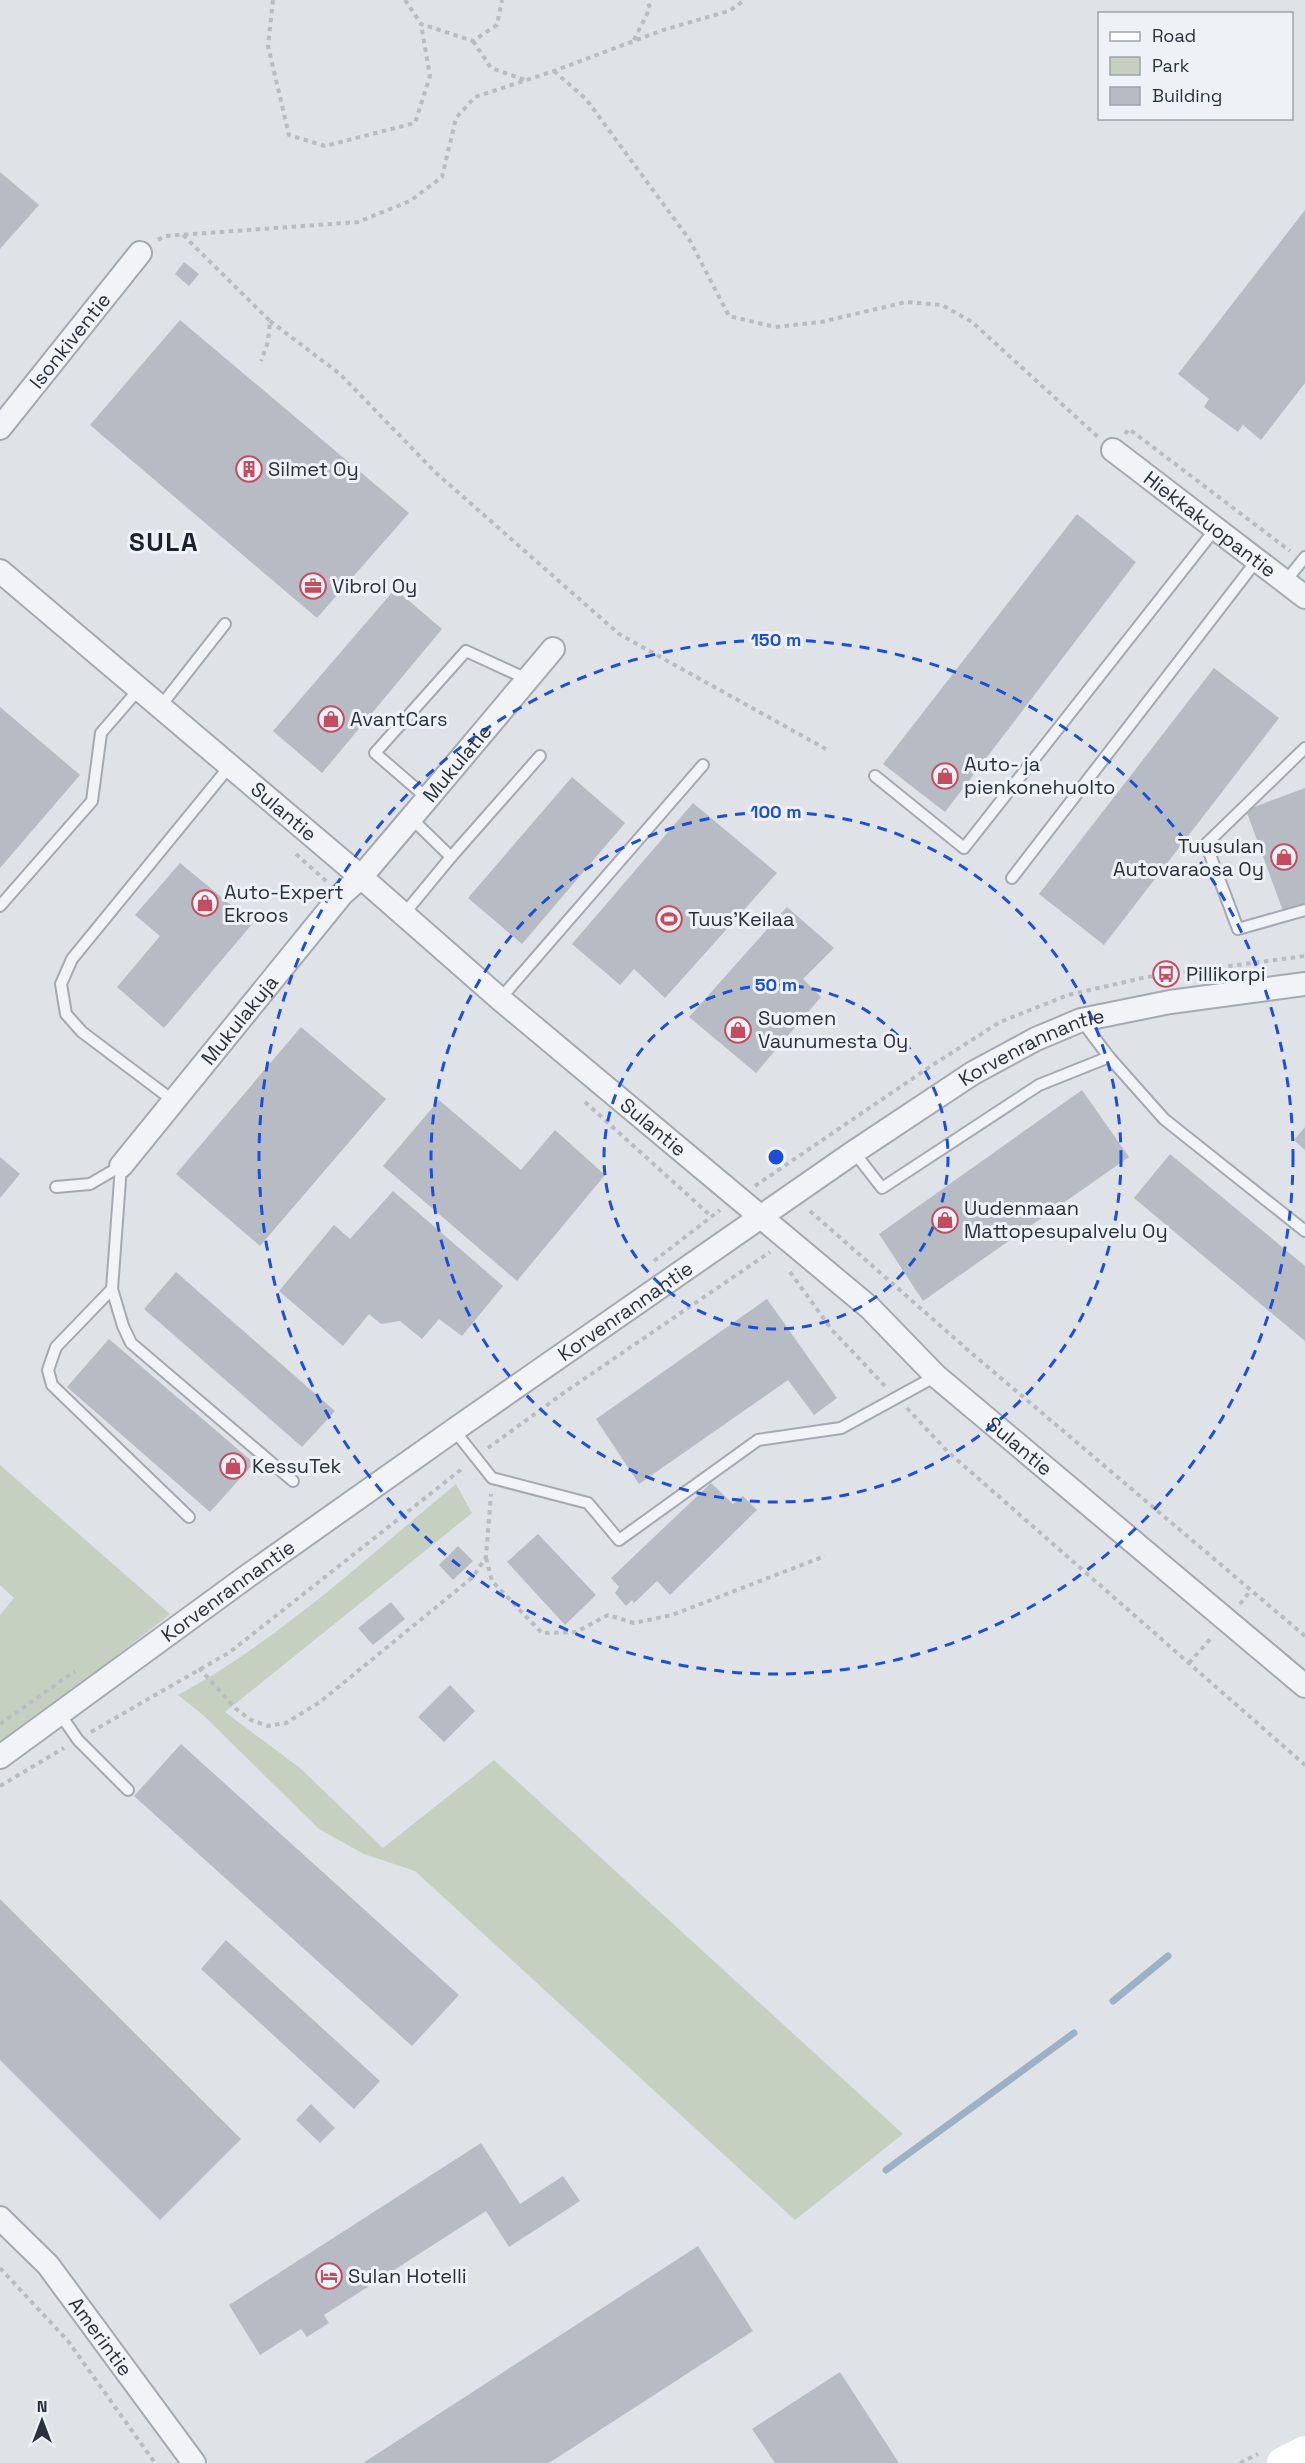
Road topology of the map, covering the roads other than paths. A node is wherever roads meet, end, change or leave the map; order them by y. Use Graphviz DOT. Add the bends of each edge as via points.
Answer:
graph roads {
  1 [pos="140,253"];
  2 [pos="0,428"];
  3 [pos="1113,450"];
  4 [pos="1216,528"];
  5 [pos="1304,559"];
  6 [pos="1257,560"];
  7 [pos="0,571"];
  8 [pos="1285,582"];
  9 [pos="1305,597"];
  10 [pos="225,624"];
  11 [pos="553,650"];
  12 [pos="527,679"];
  13 [pos="139,689"];
  14 [pos="160,707"];
  15 [pos="1305,748"];
  16 [pos="540,756"];
  17 [pos="703,765"];
  18 [pos="229,767"];
  19 [pos="875,776"];
  20 [pos="427,798"];
  21 [pos="411,818"];
  22 [pos="451,857"];
  23 [pos="361,877"];
  24 [pos="1012,878"];
  25 [pos="0,906"];
  26 [pos="1305,910"];
  27 [pos="404,914"];
  28 [pos="1305,984"];
  29 [pos="500,999"];
  30 [pos="1081,1020"];
  31 [pos="1109,1057"];
  32 [pos="175,1102"];
  33 [pos="854,1152"];
  34 [pos="121,1166"];
  35 [pos="56,1187"];
  36 [pos="762,1216"];
  37 [pos="1305,1231"];
  38 [pos="112,1289"];
  39 [pos="936,1376"];
  40 [pos="454,1430"];
  41 [pos="293,1481"];
  42 [pos="189,1517"];
  43 [pos="1305,1686"];
  44 [pos="60,1714"];
  45 [pos="0,1757"];
  46 [pos="128,1790"];
  47 [pos="0,2218"];
  48 [pos="1305,2452"];
  49 [pos="194,2463"];
  50 [pos="1283,2463"];
  1 -- 2 [label="street, Isonkiventie"];
  3 -- 4 [label="street, Hiekkakuopantie"];
  4 -- 6 [label="street, Hiekkakuopantie"];
  4 -- 19 [label="lane" via="964,848"];
  5 -- 8 [label="lane"];
  6 -- 8 [label="street, Hiekkakuopantie"];
  6 -- 24 [label="lane"];
  7 -- 13 [label="street, Sulantie"];
  8 -- 9 [label="street, Hiekkakuopantie"];
  10 -- 14 [label="lane"];
  11 -- 12 [label="street, Mukulatie"];
  12 -- 20 [label="street, Mukulatie"];
  12 -- 20 [label="lane" via="466,651 375,753"];
  13 -- 14 [label="street, Sulantie"];
  13 -- 25 [label="lane" via="101,733 92,801"];
  14 -- 18 [label="street, Sulantie"];
  15 -- 26 [label="lane" via="1206,844 1238,929"];
  16 -- 22 [label="lane"];
  17 -- 29 [label="lane"];
  18 -- 23 [label="street, Sulantie"];
  18 -- 32 [label="lane" via="72,959 61,984 66,1014 82,1032"];
  20 -- 21 [label="street, Mukulatie"];
  21 -- 22 [label="lane"];
  21 -- 23 [label="street, Mukulatie"];
  22 -- 27 [label="lane"];
  23 -- 27 [label="street, Sulantie"];
  23 -- 32 [label="street, Mukulakuja" via="342,894"];
  27 -- 29 [label="street, Sulantie"];
  28 -- 30 [label="street, Korvenrannantie" via="1170,1002"];
  29 -- 36 [label="street, Sulantie"];
  30 -- 31 [label="lane"];
  30 -- 33 [label="street, Korvenrannantie" via="973,1073"];
  31 -- 33 [label="lane" via="1039,1085 882,1188"];
  31 -- 37 [label="lane" via="1164,1119"];
  32 -- 34 [label="street, Mukulakuja"];
  33 -- 36 [label="street, Korvenrannantie"];
  34 -- 35 [label="lane" via="90,1184"];
  34 -- 38 [label="lane"];
  36 -- 39 [label="street, Sulantie" via="870,1308"];
  36 -- 40 [label="street, Korvenrannantie"];
  38 -- 41 [label="lane" via="131,1344"];
  38 -- 42 [label="lane" via="56,1347 48,1370 52,1385"];
  39 -- 40 [label="lane" via="841,1428 758,1440 619,1540 588,1503 492,1478"];
  39 -- 43 [label="street, Sulantie"];
  40 -- 44 [label="street, Korvenrannantie"];
  44 -- 45 [label="street, Korvenrannantie"];
  44 -- 46 [label="lane" via="78,1740"];
  47 -- 49 [label="street, Amerintie" via="48,2265"];
  48 -- 50 [label="street"];
}
